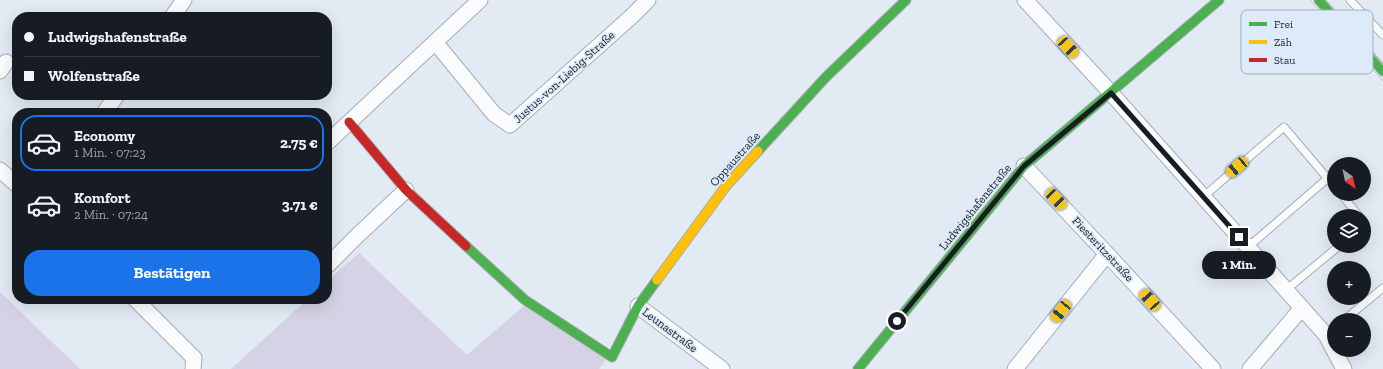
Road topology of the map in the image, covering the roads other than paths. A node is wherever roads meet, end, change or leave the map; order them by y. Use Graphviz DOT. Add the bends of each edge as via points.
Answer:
graph roads {
  1 [pos="184,0"];
  2 [pos="480,0"];
  3 [pos="648,0"];
  4 [pos="906,0"];
  5 [pos="1025,0"];
  6 [pos="1219,0"];
  7 [pos="1319,0"];
  8 [pos="1350,0"];
  9 [pos="1328,10"];
  10 [pos="1359,10"];
  11 [pos="176,12"];
  12 [pos="1373,24"];
  13 [pos="1383,35"];
  14 [pos="435,42"];
  15 [pos="1373,60"];
  16 [pos="1383,71"];
  17 [pos="1111,93"];
  18 [pos="349,122"];
  19 [pos="332,138"];
  20 [pos="1024,166"];
  21 [pos="0,170"];
  22 [pos="1327,177"];
  23 [pos="1327,179"];
  24 [pos="12,181"];
  25 [pos="406,190"];
  26 [pos="1203,197"];
  27 [pos="1347,201"];
  28 [pos="1353,209"];
  29 [pos="1248,247"];
  30 [pos="1331,253"];
  31 [pos="1107,254"];
  32 [pos="332,261"];
  33 [pos="1383,288"];
  34 [pos="1286,290"];
  35 [pos="140,304"];
  36 [pos="638,306"];
  37 [pos="1302,308"];
  38 [pos="1353,313"];
  39 [pos="1327,329"];
  40 [pos="1339,357"];
  41 [pos="193,369"];
  42 [pos="722,369"];
  43 [pos="858,369"];
  44 [pos="1015,369"];
  45 [pos="1213,369"];
  46 [pos="1250,369"];
  47 [pos="1344,369"];
  1 -- 11 [label="street"];
  2 -- 14 [label="street"];
  3 -- 14 [label="street, Justus-von-Liebig-Straße" via="510,125 494,114"];
  4 -- 36 [label="street, Oppaustraße" via="826,78 726,186"];
  5 -- 17 [label="street"];
  6 -- 17 [label="street, Ludwigshafenstraße"];
  7 -- 9 [label="street"];
  8 -- 10 [label="lane"];
  12 -- 13 [label="lane"];
  14 -- 18 [label="street"];
  15 -- 16 [label="street"];
  17 -- 20 [label="street, Ludwigshafenstraße"];
  17 -- 26 [label="street"];
  18 -- 19 [label="street"];
  18 -- 25 [label="street"];
  20 -- 31 [label="street, Piesteritzstraße"];
  20 -- 43 [label="street, Ludwigshafenstraße"];
  21 -- 24 [label="street"];
  22 -- 26 [label="lane" via="1284,127"];
  23 -- 29 [label="lane"];
  25 -- 32 [label="street"];
  25 -- 36 [label="street, Oppaustraße" via="525,300 612,357"];
  26 -- 29 [label="street"];
  27 -- 28 [label="lane"];
  29 -- 34 [label="street"];
  30 -- 34 [label="lane"];
  31 -- 44 [label="street"];
  31 -- 45 [label="street, Piesteritzstraße"];
  33 -- 38 [label="lane"];
  34 -- 37 [label="street"];
  35 -- 41 [label="street" via="194,358"];
  36 -- 42 [label="street, Leunastraße"];
  37 -- 39 [label="street"];
  37 -- 46 [label="street"];
  40 -- 47 [label="street"];
}
